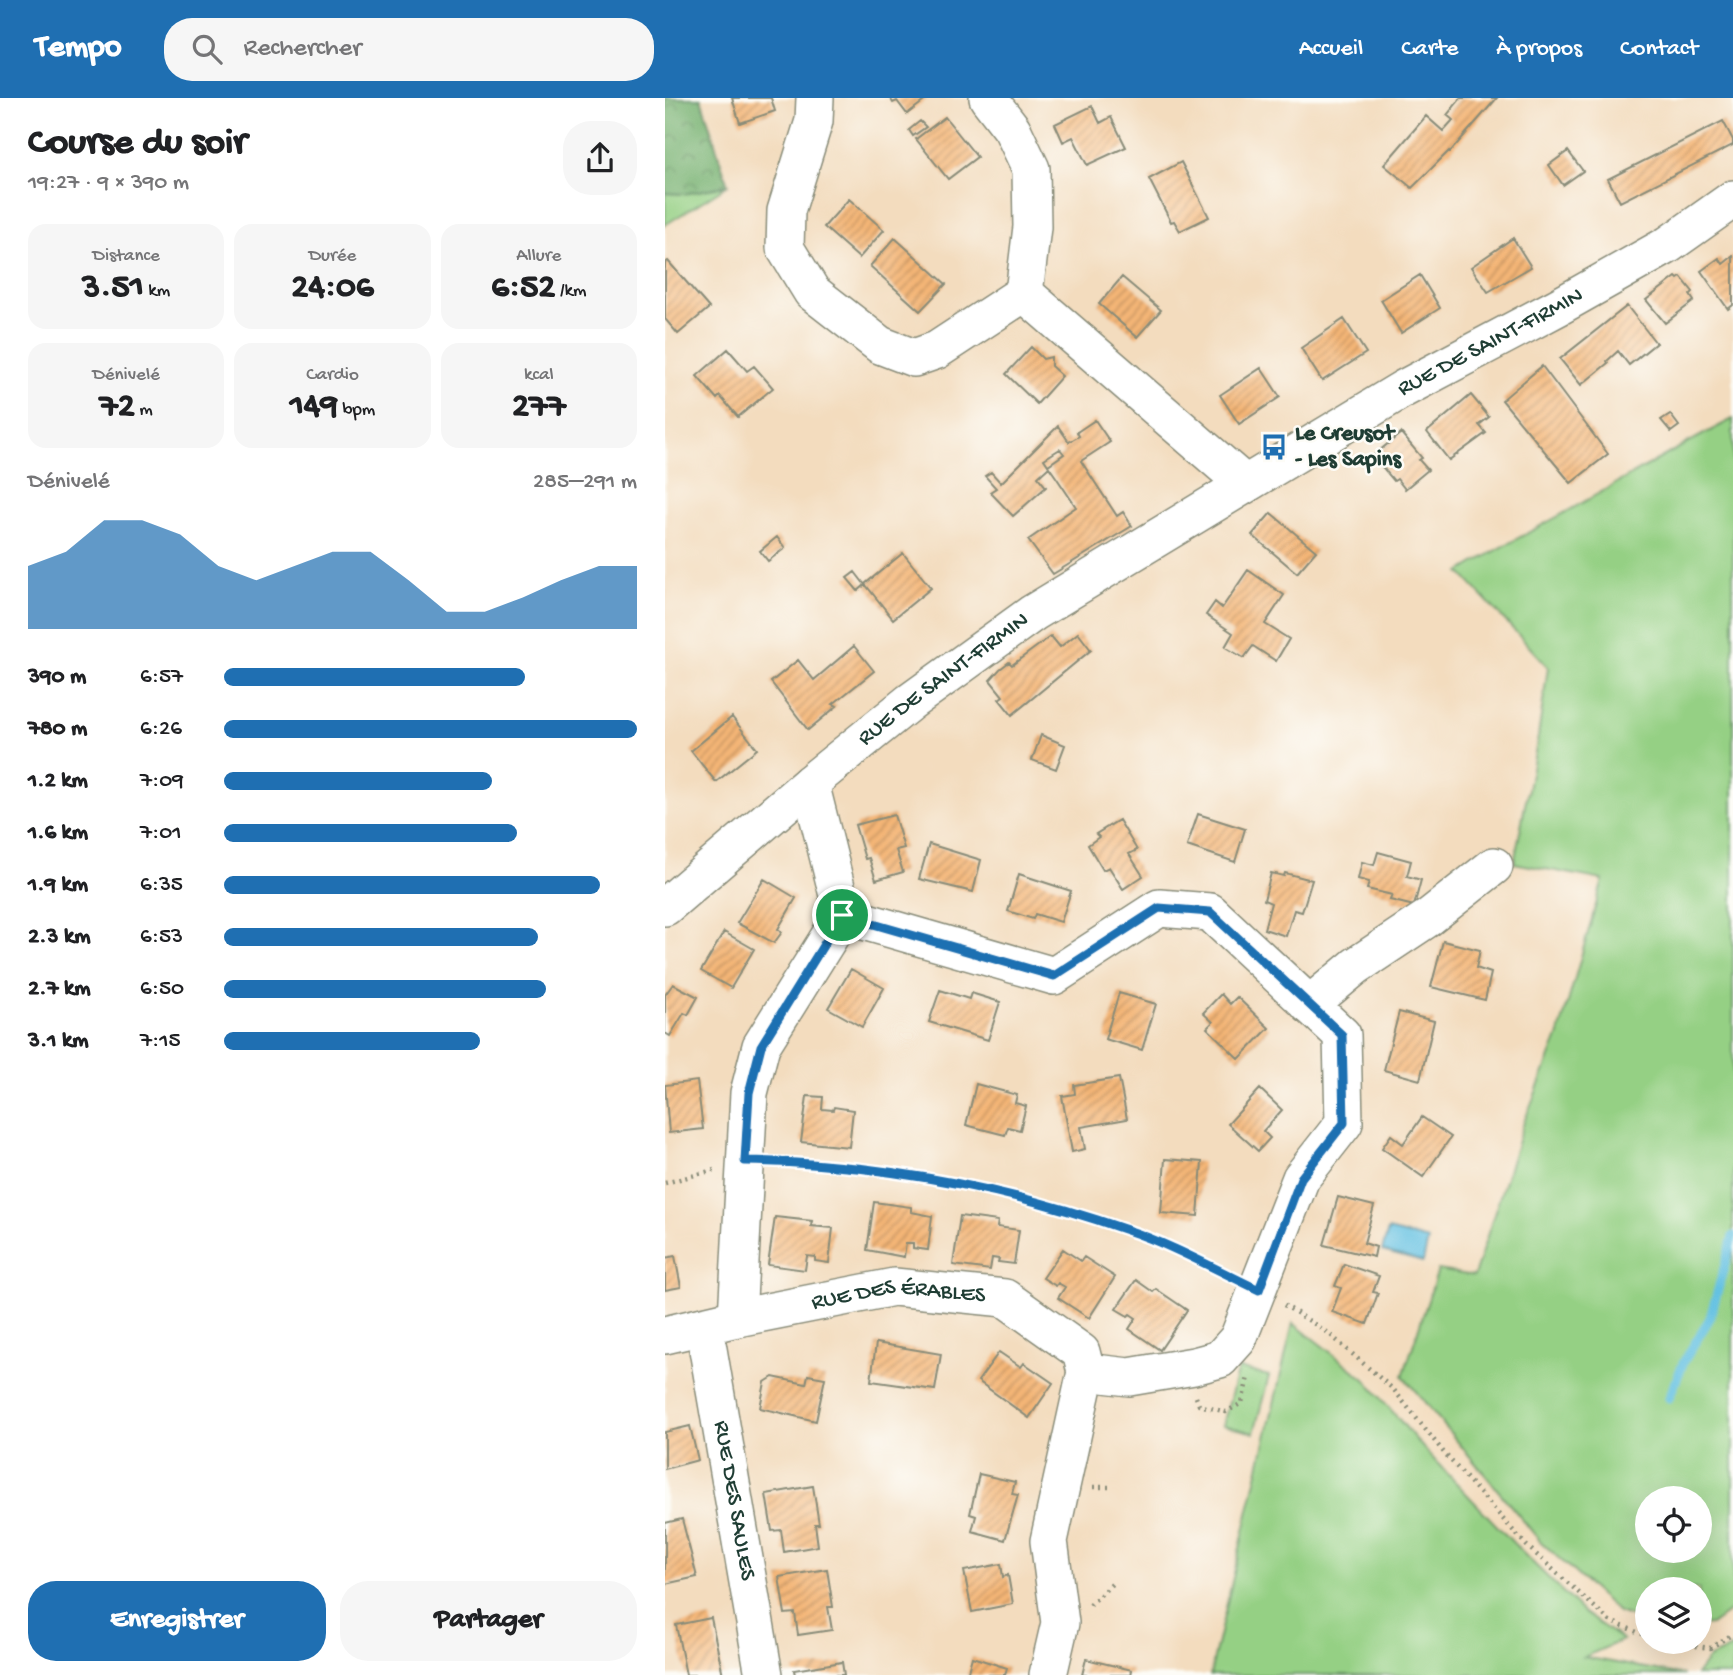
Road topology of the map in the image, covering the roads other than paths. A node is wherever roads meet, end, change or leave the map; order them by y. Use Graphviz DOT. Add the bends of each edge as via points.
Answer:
graph roads {
  1 [pos="814,98"];
  2 [pos="988,98"];
  3 [pos="1733,199"];
  4 [pos="1024,293"];
  5 [pos="1245,484"];
  6 [pos="810,783"];
  7 [pos="1494,866"];
  8 [pos="665,907"];
  9 [pos="842,915"];
  10 [pos="1309,1005"];
  11 [pos="721,1322"];
  12 [pos="665,1335"];
  13 [pos="1086,1371"];
  14 [pos="764,1675"];
  15 [pos="1048,1675"];
  1 -- 4 [label="street" via="814,121 786,211 785,248 812,292 880,345 914,358 937,350"];
  2 -- 4 [label="street" via="1012,129 1031,169 1032,227"];
  3 -- 5 [label="street, RUE DE SAINT-FIRMIN" via="1668,245 1403,389"];
  4 -- 5 [label="street"];
  5 -- 6 [label="street, RUE DE SAINT-FIRMIN" via="1033,613 910,702"];
  6 -- 8 [label="street, RUE DE SAINT-FIRMIN"];
  6 -- 9 [label="street"];
  7 -- 10 [label="street"];
  9 -- 10 [label="street" via="1054,976 1159,908 1210,912"];
  9 -- 11 [label="street, RUE DES SAULES" via="761,1046 749,1093 745,1161"];
  10 -- 13 [label="street" via="1342,1035 1344,1123 1301,1178 1238,1339 1220,1359 1194,1366 1129,1377"];
  11 -- 12 [label="street, RUE DES ÉRABLES"];
  11 -- 13 [label="street, RUE DES ÉRABLES" via="894,1287 1005,1298 1081,1352"];
  11 -- 14 [label="street, RUE DES SAULES"];
  13 -- 15 [label="street" via="1049,1541 1060,1622"];
}
